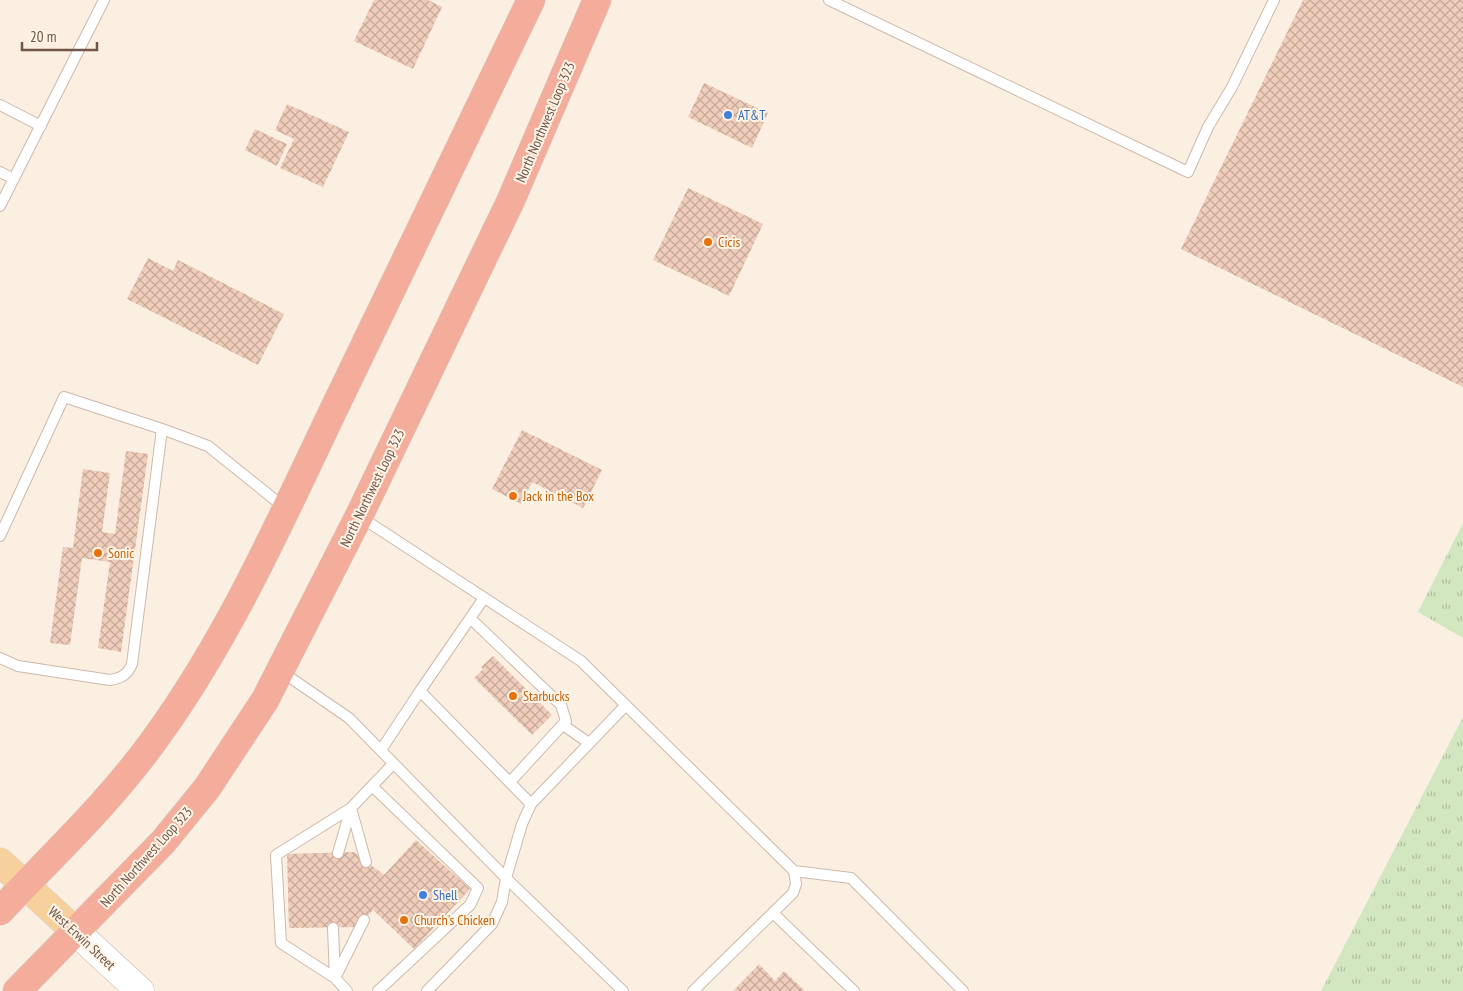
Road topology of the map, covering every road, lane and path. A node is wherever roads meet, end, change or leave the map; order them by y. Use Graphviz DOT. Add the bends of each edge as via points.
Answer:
graph roads {
  1 [pos="104,0"];
  2 [pos="531,0"];
  3 [pos="597,0"];
  4 [pos="829,0"];
  5 [pos="1274,0"];
  6 [pos="0,105"];
  7 [pos="41,126"];
  8 [pos="0,172"];
  9 [pos="14,179"];
  10 [pos="0,206"];
  11 [pos="162,429"];
  12 [pos="286,509"];
  13 [pos="358,516"];
  14 [pos="0,536"];
  15 [pos="484,598"];
  16 [pos="470,618"];
  17 [pos="0,658"];
  18 [pos="281,671"];
  19 [pos="420,691"];
  20 [pos="626,705"];
  21 [pos="563,725"];
  22 [pos="589,743"];
  23 [pos="381,750"];
  24 [pos="394,764"];
  25 [pos="510,782"];
  26 [pos="372,786"];
  27 [pos="531,804"];
  28 [pos="350,808"];
  29 [pos="338,853"];
  30 [pos="0,862"];
  31 [pos="366,862"];
  32 [pos="794,872"];
  33 [pos="506,878"];
  34 [pos="25,885"];
  35 [pos="0,911"];
  36 [pos="773,913"];
  37 [pos="364,920"];
  38 [pos="332,928"];
  39 [pos="76,932"];
  40 [pos="335,978"];
  41 [pos="17,991"];
  42 [pos="140,991"];
  43 [pos="347,991"];
  44 [pos="378,991"];
  45 [pos="427,991"];
  46 [pos="623,991"];
  47 [pos="693,991"];
  48 [pos="854,991"];
  49 [pos="963,991"];
  1 -- 7 [label="lane"];
  2 -- 12 [label="highway"];
  3 -- 13 [label="highway, North Northwest Loop 323" via="511,200"];
  4 -- 5 [label="lane" via="1188,172"];
  6 -- 7 [label="lane"];
  7 -- 9 [label="lane"];
  8 -- 9 [label="lane"];
  9 -- 10 [label="lane"];
  11 -- 12 [label="lane" via="208,446"];
  11 -- 14 [label="lane" via="64,398"];
  11 -- 17 [label="lane" via="128,674 110,680 18,666"];
  12 -- 34 [label="highway" via="228,624 162,730 95,814"];
  13 -- 15 [label="lane"];
  13 -- 18 [label="highway, North Northwest Loop 323"];
  15 -- 16 [label="lane"];
  15 -- 20 [label="lane" via="582,661"];
  16 -- 19 [label="lane"];
  16 -- 21 [label="lane" via="561,705 566,721"];
  18 -- 23 [label="lane" via="349,718"];
  18 -- 39 [label="highway, North Northwest Loop 323" via="207,788 163,842"];
  19 -- 23 [label="lane"];
  19 -- 25 [label="lane"];
  20 -- 22 [label="lane"];
  20 -- 32 [label="lane"];
  21 -- 22 [label="lane"];
  21 -- 25 [label="lane"];
  22 -- 27 [label="lane"];
  23 -- 24 [label="lane"];
  24 -- 26 [label="lane"];
  24 -- 33 [label="lane"];
  25 -- 27 [label="lane"];
  26 -- 28 [label="lane"];
  26 -- 44 [label="lane" via="478,888 470,905"];
  27 -- 33 [label="lane"];
  28 -- 29 [label="lane"];
  28 -- 31 [label="lane"];
  28 -- 40 [label="lane" via="276,855 280,943"];
  30 -- 34 [label="main road, West Erwin Street"];
  32 -- 36 [label="lane" via="796,884 793,893"];
  32 -- 49 [label="lane" via="851,878"];
  33 -- 45 [label="lane" via="502,902 492,924"];
  33 -- 46 [label="lane"];
  34 -- 35 [label="highway"];
  34 -- 39 [label="main road, West Erwin Street"];
  36 -- 47 [label="lane"];
  36 -- 48 [label="lane"];
  37 -- 40 [label="lane"];
  38 -- 40 [label="lane"];
  39 -- 41 [label="highway, North Northwest Loop 323"];
  39 -- 42 [label="main road, West Erwin Street"];
  40 -- 43 [label="lane"];
}
